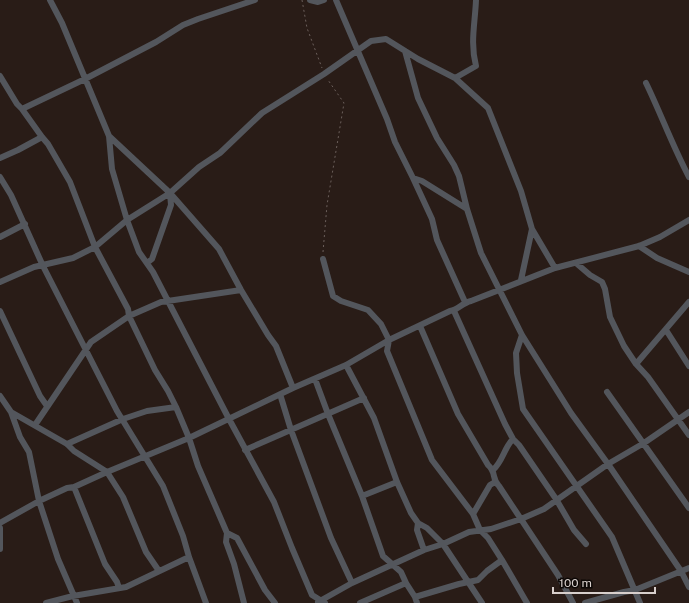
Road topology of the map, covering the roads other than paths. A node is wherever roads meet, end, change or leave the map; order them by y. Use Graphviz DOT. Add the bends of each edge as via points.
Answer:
graph roads {
  1 [pos="50,0"];
  2 [pos="255,0"];
  3 [pos="310,0"];
  4 [pos="324,0"];
  5 [pos="336,0"];
  6 [pos="476,0"];
  7 [pos="357,50"];
  8 [pos="405,51"];
  9 [pos="0,76"];
  10 [pos="454,78"];
  11 [pos="85,79"];
  12 [pos="646,82"];
  13 [pos="22,109"];
  14 [pos="108,136"];
  15 [pos="42,137"];
  16 [pos="0,158"];
  17 [pos="689,177"];
  18 [pos="0,178"];
  19 [pos="413,178"];
  20 [pos="170,193"];
  21 [pos="467,209"];
  22 [pos="126,220"];
  23 [pos="689,220"];
  24 [pos="25,224"];
  25 [pos="532,229"];
  26 [pos="0,237"];
  27 [pos="639,246"];
  28 [pos="95,247"];
  29 [pos="323,259"];
  30 [pos="576,262"];
  31 [pos="148,263"];
  32 [pos="43,266"];
  33 [pos="555,268"];
  34 [pos="689,272"];
  35 [pos="521,280"];
  36 [pos="0,282"];
  37 [pos="241,290"];
  38 [pos="499,290"];
  39 [pos="169,301"];
  40 [pos="465,302"];
  41 [pos="689,302"];
  42 [pos="0,311"];
  43 [pos="454,311"];
  44 [pos="129,316"];
  45 [pos="420,326"];
  46 [pos="666,330"];
  47 [pos="522,335"];
  48 [pos="389,340"];
  49 [pos="86,350"];
  50 [pos="636,364"];
  51 [pos="346,365"];
  52 [pos="689,366"];
  53 [pos="315,379"];
  54 [pos="293,388"];
  55 [pos="607,392"];
  56 [pos="280,394"];
  57 [pos="0,396"];
  58 [pos="364,398"];
  59 [pos="47,406"];
  60 [pos="176,407"];
  61 [pos="11,412"];
  62 [pos="689,412"];
  63 [pos="328,414"];
  64 [pos="228,419"];
  65 [pos="123,420"];
  66 [pos="677,420"];
  67 [pos="35,425"];
  68 [pos="291,430"];
  69 [pos="689,435"];
  70 [pos="189,438"];
  71 [pos="513,439"];
  72 [pos="644,443"];
  73 [pos="67,444"];
  74 [pos="246,450"];
  75 [pos="145,456"];
  76 [pos="608,464"];
  77 [pos="493,470"];
  78 [pos="107,472"];
  79 [pos="398,482"];
  80 [pos="495,482"];
  81 [pos="576,485"];
  82 [pos="74,487"];
  83 [pos="362,496"];
  84 [pos="556,499"];
  85 [pos="39,501"];
  86 [pos="689,508"];
  87 [pos="473,514"];
  88 [pos="521,519"];
  89 [pos="0,523"];
  90 [pos="418,523"];
  91 [pos="0,528"];
  92 [pos="480,530"];
  93 [pos="227,533"];
  94 [pos="443,544"];
  95 [pos="586,544"];
  96 [pos="0,549"];
  97 [pos="424,550"];
  98 [pos="189,557"];
  99 [pos="502,560"];
  100 [pos="393,564"];
  101 [pos="689,568"];
  102 [pos="159,571"];
  103 [pos="681,571"];
  104 [pos="469,582"];
  105 [pos="352,583"];
  106 [pos="406,583"];
  107 [pos="689,587"];
  108 [pos="119,588"];
  109 [pos="635,590"];
  110 [pos="73,596"];
  111 [pos="416,600"];
  112 [pos="321,602"];
  113 [pos="46,603"];
  114 [pos="77,603"];
  115 [pos="206,603"];
  116 [pos="244,603"];
  117 [pos="275,603"];
  118 [pos="360,603"];
  119 [pos="482,603"];
  120 [pos="527,603"];
  121 [pos="573,603"];
  122 [pos="585,603"];
  123 [pos="640,603"];
  1 -- 11 [label="street"];
  2 -- 11 [label="street" via="188,23"];
  3 -- 4 [label="street"];
  5 -- 7 [label="street"];
  6 -- 10 [label="street" via="472,42 476,66"];
  7 -- 8 [label="street" via="371,41 386,39"];
  7 -- 19 [label="street" via="388,119 395,142"];
  7 -- 20 [label="street" via="262,113 220,153 199,167"];
  8 -- 10 [label="street"];
  8 -- 21 [label="street" via="418,98 437,138 454,165"];
  9 -- 13 [label="street"];
  10 -- 25 [label="street" via="488,108 521,191"];
  11 -- 13 [label="street"];
  11 -- 14 [label="street"];
  12 -- 17 [label="street"];
  13 -- 15 [label="street"];
  14 -- 20 [label="street"];
  14 -- 22 [label="street" via="112,169"];
  15 -- 16 [label="street"];
  15 -- 28 [label="street" via="70,182"];
  18 -- 24 [label="street"];
  19 -- 21 [label="street"];
  19 -- 40 [label="street" via="432,218 437,240"];
  20 -- 22 [label="street"];
  20 -- 31 [label="street" via="171,205 152,259"];
  20 -- 37 [label="street" via="219,249"];
  21 -- 38 [label="street" via="481,253"];
  22 -- 28 [label="street"];
  22 -- 31 [label="street" via="138,252"];
  23 -- 27 [label="street"];
  24 -- 26 [label="street"];
  24 -- 32 [label="street"];
  25 -- 33 [label="street"];
  25 -- 35 [label="street"];
  27 -- 30 [label="street"];
  27 -- 34 [label="street" via="657,258"];
  28 -- 32 [label="street" via="73,258"];
  28 -- 44 [label="street" via="128,309"];
  29 -- 48 [label="street" via="333,296 368,310 381,324"];
  30 -- 33 [label="street"];
  30 -- 50 [label="street" via="602,282 610,317"];
  31 -- 39 [label="street"];
  32 -- 36 [label="street" via="34,267"];
  32 -- 49 [label="street"];
  33 -- 35 [label="street"];
  35 -- 38 [label="street"];
  37 -- 39 [label="street"];
  37 -- 54 [label="street" via="276,346"];
  38 -- 40 [label="street"];
  38 -- 47 [label="street"];
  39 -- 44 [label="street"];
  39 -- 64 [label="street"];
  40 -- 43 [label="street"];
  41 -- 46 [label="street"];
  42 -- 59 [label="street"];
  43 -- 45 [label="street"];
  43 -- 71 [label="street"];
  44 -- 49 [label="street" via="91,342"];
  44 -- 60 [label="street"];
  45 -- 48 [label="street"];
  45 -- 77 [label="street" via="458,414"];
  46 -- 50 [label="street"];
  46 -- 52 [label="street"];
  47 -- 76 [label="street" via="571,413"];
  47 -- 81 [label="street" via="516,353 523,409"];
  48 -- 51 [label="street"];
  48 -- 87 [label="street" via="388,351 432,460"];
  49 -- 59 [label="street"];
  49 -- 65 [label="street"];
  50 -- 66 [label="street" via="648,377"];
  51 -- 53 [label="street"];
  51 -- 58 [label="street"];
  53 -- 54 [label="street"];
  53 -- 63 [label="street"];
  54 -- 56 [label="street"];
  55 -- 72 [label="street"];
  56 -- 64 [label="street"];
  56 -- 68 [label="street"];
  57 -- 61 [label="street"];
  58 -- 63 [label="street"];
  58 -- 79 [label="street"];
  59 -- 67 [label="street"];
  60 -- 65 [label="street" via="147,411"];
  60 -- 70 [label="street"];
  61 -- 67 [label="street"];
  61 -- 85 [label="street" via="20,437 29,452"];
  62 -- 66 [label="street"];
  63 -- 68 [label="street"];
  63 -- 83 [label="street"];
  64 -- 70 [label="street"];
  64 -- 74 [label="street"];
  65 -- 73 [label="street"];
  65 -- 75 [label="street"];
  66 -- 69 [label="street"];
  66 -- 72 [label="street"];
  67 -- 73 [label="street"];
  68 -- 74 [label="street"];
  68 -- 105 [label="street" via="330,538"];
  70 -- 75 [label="street"];
  70 -- 93 [label="street" via="198,466"];
  71 -- 77 [label="street" via="508,443 503,457"];
  71 -- 84 [label="street"];
  72 -- 76 [label="street"];
  72 -- 86 [label="street"];
  73 -- 78 [label="street"];
  74 -- 112 [label="street" via="274,502 312,596"];
  75 -- 78 [label="street"];
  75 -- 98 [label="street" via="163,486"];
  76 -- 81 [label="street"];
  76 -- 103 [label="street"];
  77 -- 80 [label="street"];
  78 -- 82 [label="street"];
  78 -- 102 [label="street" via="123,497 146,552"];
  79 -- 83 [label="street"];
  79 -- 90 [label="street"];
  80 -- 87 [label="street" via="490,485"];
  80 -- 88 [label="street"];
  81 -- 84 [label="street"];
  81 -- 109 [label="street" via="612,537"];
  82 -- 85 [label="street"];
  82 -- 108 [label="street" via="105,564"];
  83 -- 100 [label="street" via="383,556"];
  84 -- 88 [label="street" via="544,509"];
  84 -- 95 [label="street" via="574,530"];
  85 -- 89 [label="street"];
  85 -- 110 [label="street"];
  87 -- 92 [label="street"];
  88 -- 92 [label="street"];
  88 -- 121 [label="street"];
  90 -- 94 [label="street"];
  90 -- 97 [label="street" via="417,530"];
  91 -- 96 [label="street"];
  92 -- 94 [label="street" via="469,532"];
  92 -- 99 [label="street"];
  93 -- 116 [label="street" via="226,542"];
  93 -- 117 [label="street" via="237,538 265,590"];
  94 -- 97 [label="street"];
  94 -- 104 [label="street"];
  97 -- 100 [label="street"];
  98 -- 102 [label="street"];
  98 -- 115 [label="street"];
  99 -- 104 [label="street" via="478,580"];
  99 -- 120 [label="street"];
  100 -- 105 [label="street"];
  100 -- 106 [label="street" via="401,572"];
  101 -- 103 [label="street"];
  102 -- 108 [label="street"];
  103 -- 107 [label="street"];
  103 -- 109 [label="street"];
  104 -- 111 [label="street"];
  104 -- 119 [label="street"];
  105 -- 112 [label="street"];
  106 -- 111 [label="street"];
  106 -- 118 [label="street"];
  108 -- 110 [label="street"];
  109 -- 122 [label="street"];
  109 -- 123 [label="street"];
  110 -- 113 [label="street"];
  110 -- 114 [label="street"];
}
